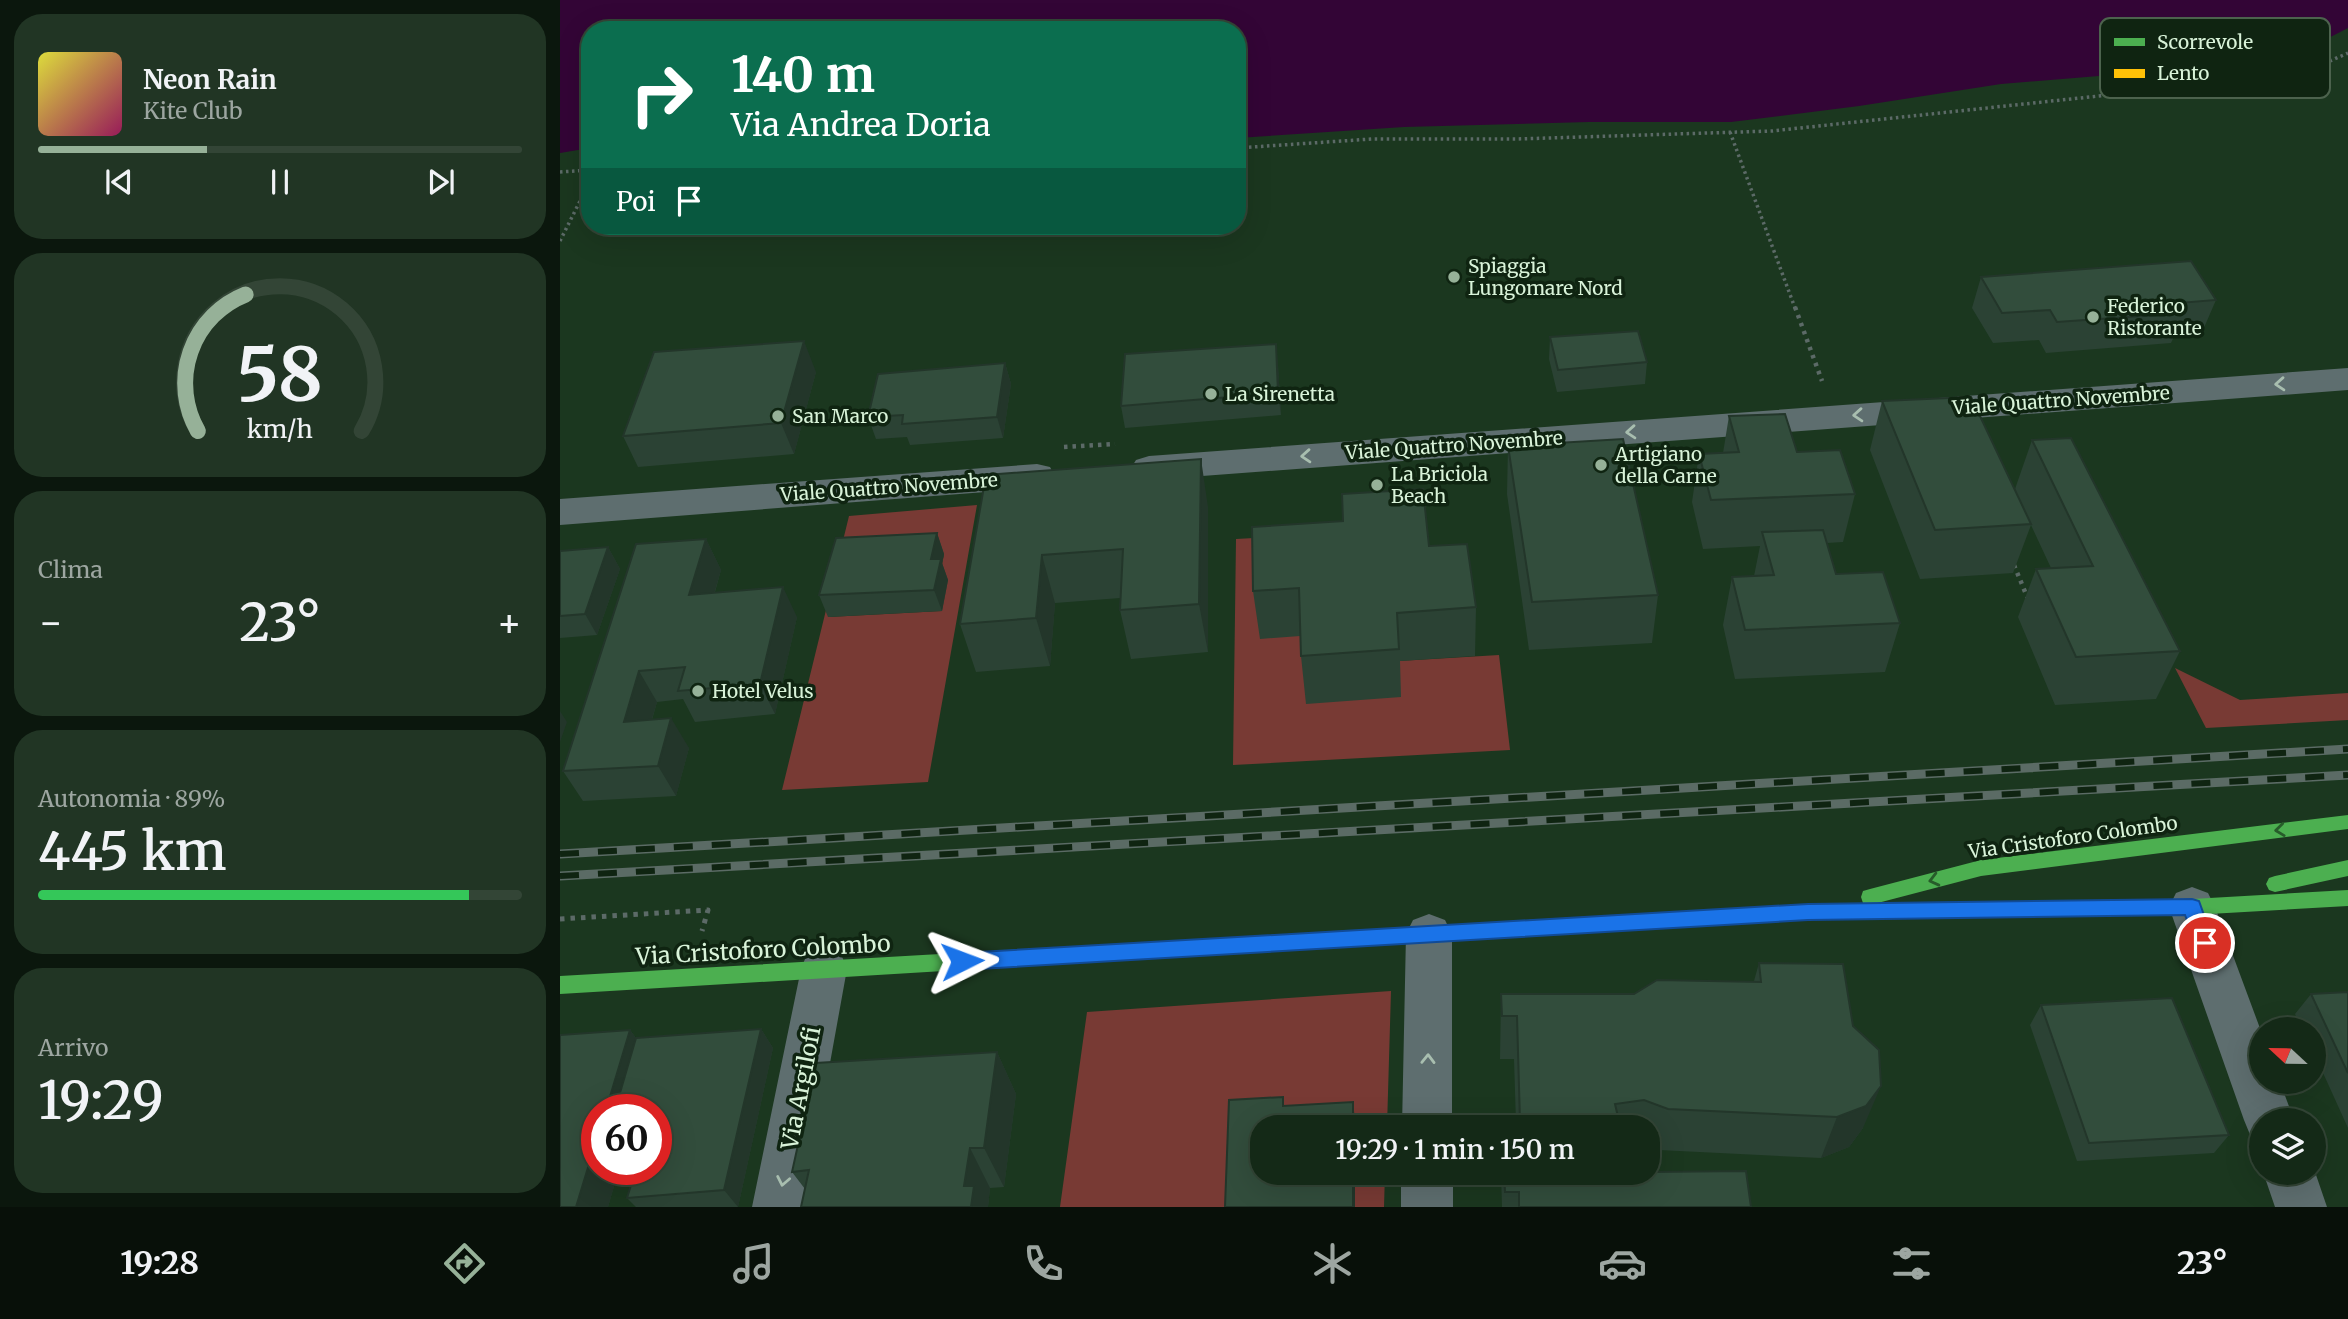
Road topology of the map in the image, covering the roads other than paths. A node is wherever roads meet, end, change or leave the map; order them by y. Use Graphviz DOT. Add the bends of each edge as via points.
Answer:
graph roads {
  1 [pos="2348,379"];
  2 [pos="1121,470"];
  3 [pos="1065,474"];
  4 [pos="560,512"];
  5 [pos="2348,822"];
  6 [pos="2201,857"];
  7 [pos="1981,868"];
  8 [pos="2348,868"];
  9 [pos="2348,898"];
  10 [pos="2192,907"];
  11 [pos="1808,912"];
  12 [pos="1429,934"];
  13 [pos="824,969"];
  14 [pos="560,985"];
  15 [pos="2265,1108"];
  16 [pos="1427,1115"];
  17 [pos="1427,1185"];
  18 [pos="2293,1185"];
  19 [pos="778,1207"];
  20 [pos="1427,1207"];
  21 [pos="2301,1207"];
  1 -- 2 [label="street, Viale Quattro Novembre, one-way"];
  3 -- 4 [label="street, Viale Quattro Novembre"];
  5 -- 7 [label="main road, Via Cristoforo Colombo, one-way"];
  6 -- 7 [label="main road"];
  7 -- 11 [label="main road, Via Cristoforo Colombo, one-way"];
  8 -- 10 [label="main road"];
  9 -- 10 [label="main road, Via Cristoforo Colombo"];
  10 -- 11 [label="main road, Via Cristoforo Colombo"];
  10 -- 15 [label="street"];
  11 -- 12 [label="main road, Via Cristoforo Colombo"];
  12 -- 13 [label="main road, Via Cristoforo Colombo"];
  16 -- 12 [label="street, one-way"];
  13 -- 14 [label="main road, Via Cristoforo Colombo"];
  13 -- 19 [label="street, Via Argilofi, one-way"];
  17 -- 20 [label="street"];
  18 -- 21 [label="street"];
}
